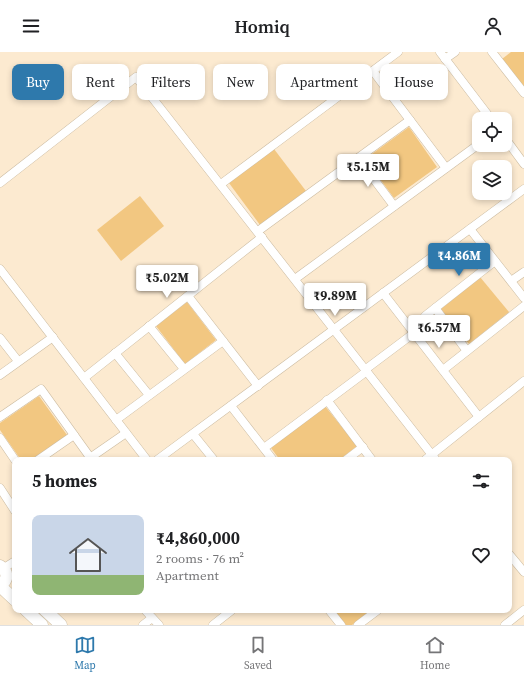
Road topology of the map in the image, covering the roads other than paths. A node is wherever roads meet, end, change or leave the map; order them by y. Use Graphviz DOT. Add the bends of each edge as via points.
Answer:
graph roads {
  1 [pos="398,52"];
  2 [pos="455,52"];
  3 [pos="497,54"];
  4 [pos="443,55"];
  5 [pos="373,71"];
  6 [pos="524,93"];
  7 [pos="485,112"];
  8 [pos="410,120"];
  9 [pos="512,148"];
  10 [pos="472,149"];
  11 [pos="358,158"];
  12 [pos="524,164"];
  13 [pos="446,168"];
  14 [pos="0,182"];
  15 [pos="221,184"];
  16 [pos="524,189"];
  17 [pos="394,206"];
  18 [pos="470,229"];
  19 [pos="260,234"];
  20 [pos="495,261"];
  21 [pos="0,270"];
  22 [pos="524,272"];
  23 [pos="295,279"];
  24 [pos="511,281"];
  25 [pos="383,294"];
  26 [pos="188,296"];
  27 [pos="524,298"];
  28 [pos="524,306"];
  29 [pos="435,308"];
  30 [pos="425,316"];
  31 [pos="149,326"];
  32 [pos="335,329"];
  33 [pos="414,333"];
  34 [pos="53,337"];
  35 [pos="0,338"];
  36 [pos="223,341"];
  37 [pos="467,350"];
  38 [pos="115,353"];
  39 [pos="18,361"];
  40 [pos="184,370"];
  41 [pos="366,370"];
  42 [pos="443,370"];
  43 [pos="0,375"];
  44 [pos="84,378"];
  45 [pos="524,381"];
  46 [pos="258,386"];
  47 [pos="149,396"];
  48 [pos="327,400"];
  49 [pos="231,406"];
  50 [pos="479,416"];
  51 [pos="0,417"];
  52 [pos="116,420"];
  53 [pos="126,433"];
  54 [pos="193,434"];
  55 [pos="74,435"];
  56 [pos="0,438"];
  57 [pos="363,447"];
  58 [pos="264,448"];
  59 [pos="13,457"];
  60 [pos="42,457"];
  61 [pos="89,457"];
  62 [pos="93,457"];
  63 [pos="145,457"];
  64 [pos="161,457"];
  65 [pos="212,457"];
  66 [pos="271,457"];
  67 [pos="350,457"];
  68 [pos="370,457"];
  69 [pos="434,457"];
  70 [pos="0,488"];
  71 [pos="12,506"];
  72 [pos="512,558"];
  73 [pos="12,565"];
  74 [pos="524,572"];
  75 [pos="4,577"];
  76 [pos="12,594"];
  77 [pos="524,610"];
  78 [pos="29,613"];
  79 [pos="48,613"];
  80 [pos="148,613"];
  81 [pos="228,613"];
  82 [pos="331,613"];
  83 [pos="374,613"];
  84 [pos="152,618"];
  85 [pos="42,625"];
  86 [pos="61,625"];
  87 [pos="143,625"];
  88 [pos="159,625"];
  89 [pos="213,625"];
  90 [pos="341,625"];
  91 [pos="358,625"];
  92 [pos="505,625"];
  1 -- 5 [label="street"];
  2 -- 4 [label="street"];
  3 -- 6 [label="street"];
  4 -- 7 [label="street"];
  5 -- 8 [label="street"];
  5 -- 15 [label="street"];
  8 -- 11 [label="street"];
  8 -- 13 [label="street"];
  9 -- 12 [label="street"];
  10 -- 13 [label="street"];
  11 -- 17 [label="street"];
  11 -- 19 [label="street"];
  13 -- 17 [label="street"];
  14 -- 15 [label="street" via="136,77"];
  15 -- 19 [label="street"];
  16 -- 18 [label="street"];
  17 -- 23 [label="street"];
  18 -- 20 [label="street"];
  18 -- 25 [label="street"];
  19 -- 23 [label="street"];
  19 -- 26 [label="street"];
  20 -- 24 [label="street"];
  20 -- 29 [label="street"];
  21 -- 34 [label="street"];
  22 -- 24 [label="street"];
  23 -- 32 [label="street"];
  24 -- 27 [label="street"];
  25 -- 32 [label="street"];
  25 -- 33 [label="street"];
  26 -- 31 [label="street"];
  26 -- 36 [label="street"];
  28 -- 37 [label="street"];
  29 -- 30 [label="street"];
  29 -- 37 [label="street"];
  31 -- 38 [label="street"];
  31 -- 40 [label="street"];
  32 -- 41 [label="street"];
  32 -- 46 [label="street"];
  33 -- 41 [label="street"];
  33 -- 42 [label="street"];
  34 -- 39 [label="street"];
  34 -- 44 [label="street"];
  35 -- 39 [label="street"];
  36 -- 40 [label="street"];
  36 -- 46 [label="street"];
  37 -- 42 [label="street"];
  38 -- 44 [label="street"];
  38 -- 47 [label="street"];
  39 -- 43 [label="street"];
  40 -- 47 [label="street"];
  41 -- 48 [label="street"];
  41 -- 69 [label="street"];
  42 -- 50 [label="street"];
  44 -- 52 [label="street"];
  45 -- 50 [label="street"];
  46 -- 49 [label="street"];
  47 -- 52 [label="street"];
  48 -- 57 [label="street"];
  48 -- 58 [label="street"];
  49 -- 54 [label="street"];
  49 -- 58 [label="street"];
  50 -- 69 [label="street"];
  51 -- 55 [label="street" via="41,389"];
  52 -- 53 [label="street"];
  53 -- 62 [label="street"];
  53 -- 63 [label="street"];
  54 -- 64 [label="street"];
  54 -- 65 [label="street"];
  55 -- 60 [label="street"];
  55 -- 61 [label="street"];
  56 -- 59 [label="street"];
  57 -- 67 [label="street"];
  57 -- 68 [label="street"];
  58 -- 66 [label="street"];
  70 -- 71 [label="street"];
  72 -- 74 [label="street"];
  73 -- 75 [label="street"];
  75 -- 76 [label="street"];
  77 -- 92 [label="street"];
  78 -- 85 [label="street"];
  79 -- 86 [label="street"];
  80 -- 84 [label="street"];
  81 -- 89 [label="street"];
  82 -- 90 [label="street"];
  83 -- 91 [label="street"];
  84 -- 87 [label="street"];
  84 -- 88 [label="street"];
}
